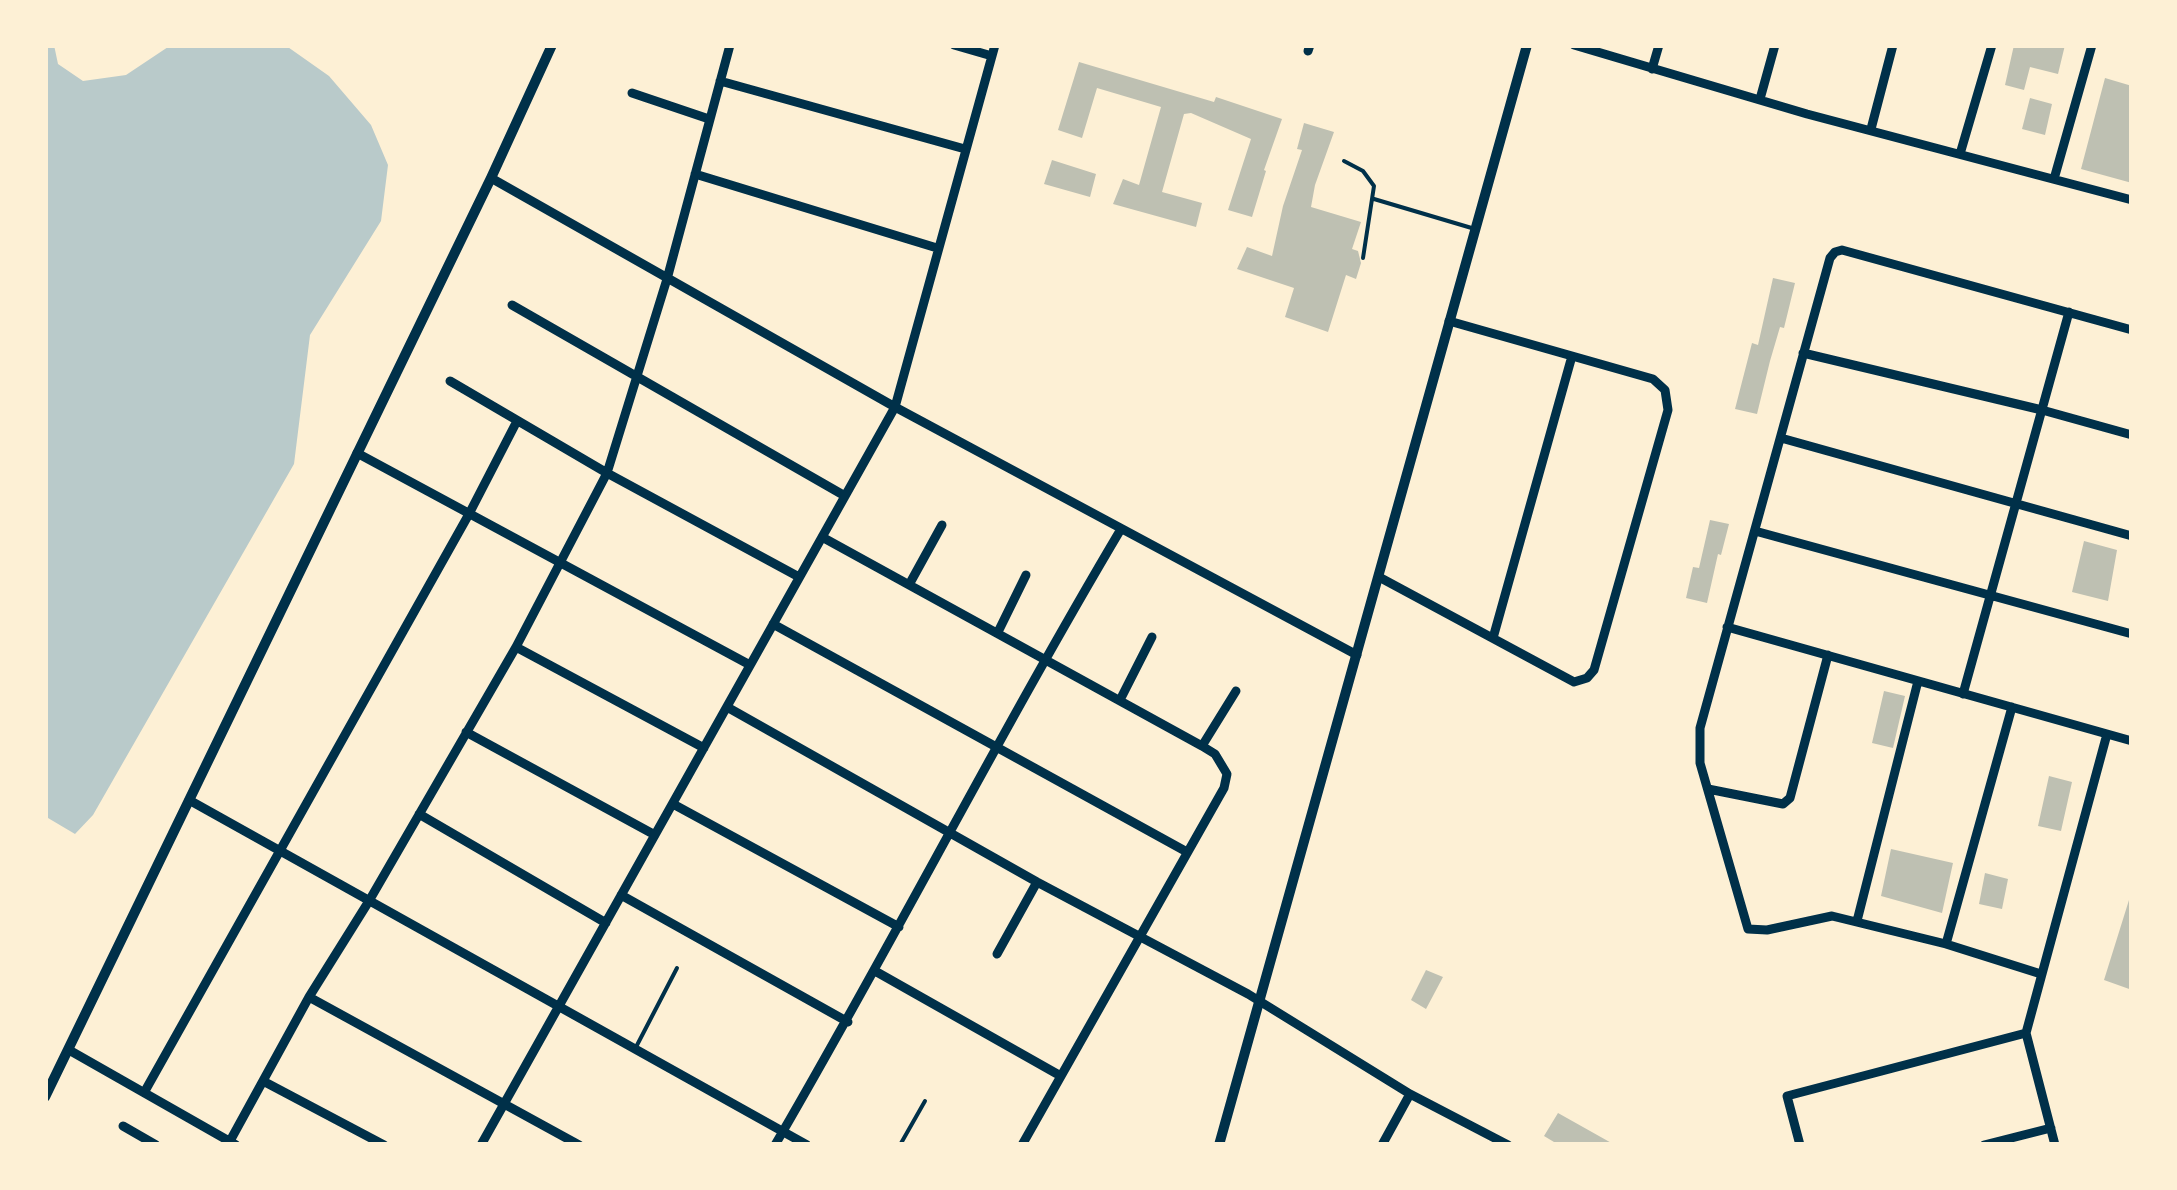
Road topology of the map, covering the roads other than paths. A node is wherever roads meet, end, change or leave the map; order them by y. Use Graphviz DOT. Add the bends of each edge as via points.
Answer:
graph roads {
  1 [pos="552,45"];
  2 [pos="730,45"];
  3 [pos="954,45"];
  4 [pos="1527,45"];
  5 [pos="1574,45"];
  6 [pos="1659,45"];
  7 [pos="1776,45"];
  8 [pos="1893,45"];
  9 [pos="1992,45"];
  10 [pos="2092,45"];
  11 [pos="994,50"];
  12 [pos="1652,69"];
  13 [pos="720,81"];
  14 [pos="632,92"];
  15 [pos="1760,99"];
  16 [pos="709,119"];
  17 [pos="1871,129"];
  18 [pos="966,149"];
  19 [pos="1960,154"];
  20 [pos="1344,161"];
  21 [pos="696,174"];
  22 [pos="492,178"];
  23 [pos="2054,179"];
  24 [pos="1373,198"];
  25 [pos="2132,200"];
  26 [pos="1475,229"];
  27 [pos="938,248"];
  28 [pos="1364,258"];
  29 [pos="667,279"];
  30 [pos="512,305"];
  31 [pos="2069,312"];
  32 [pos="1449,321"];
  33 [pos="2132,330"];
  34 [pos="1803,353"];
  35 [pos="1572,356"];
  36 [pos="636,377"];
  37 [pos="450,381"];
  38 [pos="894,407"];
  39 [pos="2042,410"];
  40 [pos="517,422"];
  41 [pos="2132,435"];
  42 [pos="1781,438"];
  43 [pos="357,453"];
  44 [pos="607,474"];
  45 [pos="845,496"];
  46 [pos="2016,504"];
  47 [pos="469,514"];
  48 [pos="942,525"];
  49 [pos="1122,529"];
  50 [pos="1755,530"];
  51 [pos="822,536"];
  52 [pos="2132,536"];
  53 [pos="562,562"];
  54 [pos="1026,575"];
  55 [pos="799,577"];
  56 [pos="1379,577"];
  57 [pos="910,583"];
  58 [pos="1991,594"];
  59 [pos="773,624"];
  60 [pos="1727,627"];
  61 [pos="998,632"];
  62 [pos="2132,634"];
  63 [pos="1152,637"];
  64 [pos="1493,638"];
  65 [pos="516,646"];
  66 [pos="1357,655"];
  67 [pos="1828,655"];
  68 [pos="1045,658"];
  69 [pos="750,665"];
  70 [pos="1918,681"];
  71 [pos="1236,692"];
  72 [pos="1963,694"];
  73 [pos="1120,700"];
  74 [pos="726,707"];
  75 [pos="2012,707"];
  76 [pos="466,732"];
  77 [pos="2107,734"];
  78 [pos="2132,741"];
  79 [pos="997,746"];
  80 [pos="1202,746"];
  81 [pos="704,748"];
  82 [pos="1708,789"];
  83 [pos="188,800"];
  84 [pos="673,804"];
  85 [pos="419,814"];
  86 [pos="950,833"];
  87 [pos="655,835"];
  88 [pos="280,852"];
  89 [pos="1187,852"];
  90 [pos="1037,882"];
  91 [pos="621,895"];
  92 [pos="369,901"];
  93 [pos="1857,921"];
  94 [pos="606,923"];
  95 [pos="899,927"];
  96 [pos="1140,937"];
  97 [pos="1946,944"];
  98 [pos="997,954"];
  99 [pos="677,968"];
  100 [pos="875,971"];
  101 [pos="2041,974"];
  102 [pos="308,998"];
  103 [pos="1260,1002"];
  104 [pos="559,1007"];
  105 [pos="848,1022"];
  106 [pos="2026,1033"];
  107 [pos="634,1049"];
  108 [pos="69,1050"];
  109 [pos="1060,1075"];
  110 [pos="264,1081"];
  111 [pos="145,1091"];
  112 [pos="1410,1094"];
  113 [pos="45,1097"];
  114 [pos="926,1100"];
  115 [pos="504,1104"];
  116 [pos="123,1126"];
  117 [pos="2051,1128"];
  118 [pos="783,1132"];
  119 [pos="233,1143"];
  120 [pos="153,1144"];
  121 [pos="384,1145"];
  122 [pos="482,1145"];
  123 [pos="579,1145"];
  124 [pos="775,1145"];
  125 [pos="807,1145"];
  126 [pos="900,1145"];
  127 [pos="1022,1145"];
  128 [pos="1218,1145"];
  129 [pos="1382,1145"];
  130 [pos="1508,1145"];
  131 [pos="1800,1145"];
  132 [pos="1984,1145"];
  133 [pos="2055,1145"];
  1 -- 22 [label="street"];
  2 -- 13 [label="street"];
  3 -- 11 [label="street"];
  4 -- 26 [label="street"];
  5 -- 12 [label="street"];
  6 -- 12 [label="street"];
  7 -- 15 [label="street"];
  8 -- 17 [label="street"];
  9 -- 19 [label="street"];
  10 -- 23 [label="street"];
  11 -- 18 [label="street"];
  12 -- 15 [label="street"];
  13 -- 16 [label="street"];
  13 -- 18 [label="street"];
  14 -- 16 [label="street"];
  15 -- 17 [label="street"];
  16 -- 21 [label="street"];
  17 -- 19 [label="street"];
  18 -- 27 [label="street"];
  19 -- 23 [label="street"];
  20 -- 24 [label="lane" via="1364,170"];
  21 -- 27 [label="street"];
  21 -- 29 [label="street"];
  22 -- 29 [label="street"];
  22 -- 43 [label="street"];
  23 -- 25 [label="street"];
  24 -- 26 [label="lane"];
  24 -- 28 [label="lane"];
  26 -- 32 [label="street"];
  27 -- 38 [label="street"];
  29 -- 36 [label="street"];
  29 -- 38 [label="street"];
  30 -- 36 [label="street"];
  31 -- 33 [label="street"];
  31 -- 34 [label="street" via="1842,250 1830,258"];
  31 -- 39 [label="street"];
  32 -- 35 [label="street"];
  32 -- 56 [label="street"];
  34 -- 39 [label="street"];
  34 -- 42 [label="street"];
  35 -- 64 [label="street"];
  35 -- 64 [label="street" via="1653,379 1665,390 1668,410 1594,670 1574,682"];
  36 -- 44 [label="street"];
  36 -- 45 [label="street"];
  37 -- 40 [label="street"];
  38 -- 45 [label="street"];
  38 -- 49 [label="street"];
  39 -- 41 [label="street"];
  39 -- 46 [label="street"];
  40 -- 44 [label="street"];
  40 -- 47 [label="street"];
  42 -- 46 [label="street"];
  42 -- 50 [label="street"];
  43 -- 47 [label="street"];
  43 -- 83 [label="street"];
  44 -- 53 [label="street"];
  44 -- 55 [label="street"];
  45 -- 51 [label="street"];
  46 -- 52 [label="street"];
  46 -- 58 [label="street"];
  47 -- 53 [label="street"];
  47 -- 88 [label="street"];
  48 -- 57 [label="street"];
  49 -- 66 [label="street"];
  49 -- 68 [label="street"];
  50 -- 58 [label="street"];
  50 -- 60 [label="street"];
  51 -- 55 [label="street"];
  51 -- 57 [label="street"];
  53 -- 65 [label="street"];
  53 -- 69 [label="street"];
  54 -- 61 [label="street"];
  55 -- 59 [label="street"];
  56 -- 64 [label="street"];
  56 -- 66 [label="street"];
  57 -- 61 [label="street"];
  58 -- 62 [label="street"];
  58 -- 72 [label="street"];
  59 -- 69 [label="street"];
  59 -- 79 [label="street"];
  60 -- 67 [label="street"];
  60 -- 82 [label="street" via="1700,728"];
  61 -- 68 [label="street"];
  63 -- 73 [label="street"];
  65 -- 76 [label="street"];
  65 -- 81 [label="street"];
  66 -- 103 [label="street"];
  67 -- 70 [label="street"];
  67 -- 82 [label="street" via="1790,798 1772,804"];
  68 -- 73 [label="street"];
  68 -- 79 [label="street"];
  69 -- 74 [label="street"];
  70 -- 72 [label="street"];
  70 -- 93 [label="street"];
  71 -- 80 [label="street"];
  72 -- 75 [label="street"];
  73 -- 80 [label="street"];
  74 -- 81 [label="street"];
  74 -- 86 [label="street"];
  75 -- 77 [label="street"];
  75 -- 97 [label="street"];
  76 -- 85 [label="street"];
  76 -- 87 [label="street"];
  77 -- 78 [label="street"];
  77 -- 101 [label="street"];
  79 -- 86 [label="street"];
  79 -- 89 [label="street"];
  80 -- 89 [label="street" via="1227,774"];
  81 -- 84 [label="street"];
  82 -- 93 [label="street" via="1748,929 1832,916"];
  83 -- 88 [label="street"];
  83 -- 108 [label="street"];
  84 -- 87 [label="street"];
  84 -- 95 [label="street"];
  85 -- 92 [label="street"];
  85 -- 94 [label="street"];
  86 -- 90 [label="street"];
  86 -- 95 [label="street"];
  87 -- 91 [label="street"];
  88 -- 92 [label="street"];
  88 -- 111 [label="street"];
  89 -- 96 [label="street"];
  90 -- 96 [label="street"];
  90 -- 98 [label="street"];
  91 -- 94 [label="street"];
  91 -- 105 [label="street"];
  92 -- 102 [label="street"];
  92 -- 104 [label="street"];
  93 -- 97 [label="street"];
  94 -- 104 [label="street"];
  95 -- 100 [label="street"];
  96 -- 103 [label="street"];
  96 -- 109 [label="street"];
  97 -- 101 [label="street"];
  99 -- 107 [label="lane"];
  100 -- 105 [label="street"];
  100 -- 109 [label="street"];
  101 -- 106 [label="street"];
  102 -- 110 [label="street"];
  102 -- 115 [label="street"];
  103 -- 112 [label="street"];
  103 -- 128 [label="street"];
  104 -- 107 [label="street"];
  104 -- 115 [label="street"];
  105 -- 118 [label="street"];
  106 -- 117 [label="street"];
  106 -- 131 [label="street" via="1787,1096"];
  107 -- 118 [label="street"];
  108 -- 111 [label="street"];
  108 -- 113 [label="street"];
  109 -- 127 [label="street"];
  110 -- 119 [label="street"];
  110 -- 121 [label="street"];
  111 -- 119 [label="street"];
  112 -- 129 [label="street"];
  112 -- 130 [label="street"];
  114 -- 126 [label="lane"];
  115 -- 122 [label="street"];
  115 -- 123 [label="street"];
  116 -- 120 [label="street"];
  117 -- 132 [label="street"];
  117 -- 133 [label="street"];
  118 -- 124 [label="street"];
  118 -- 125 [label="street"];
}
